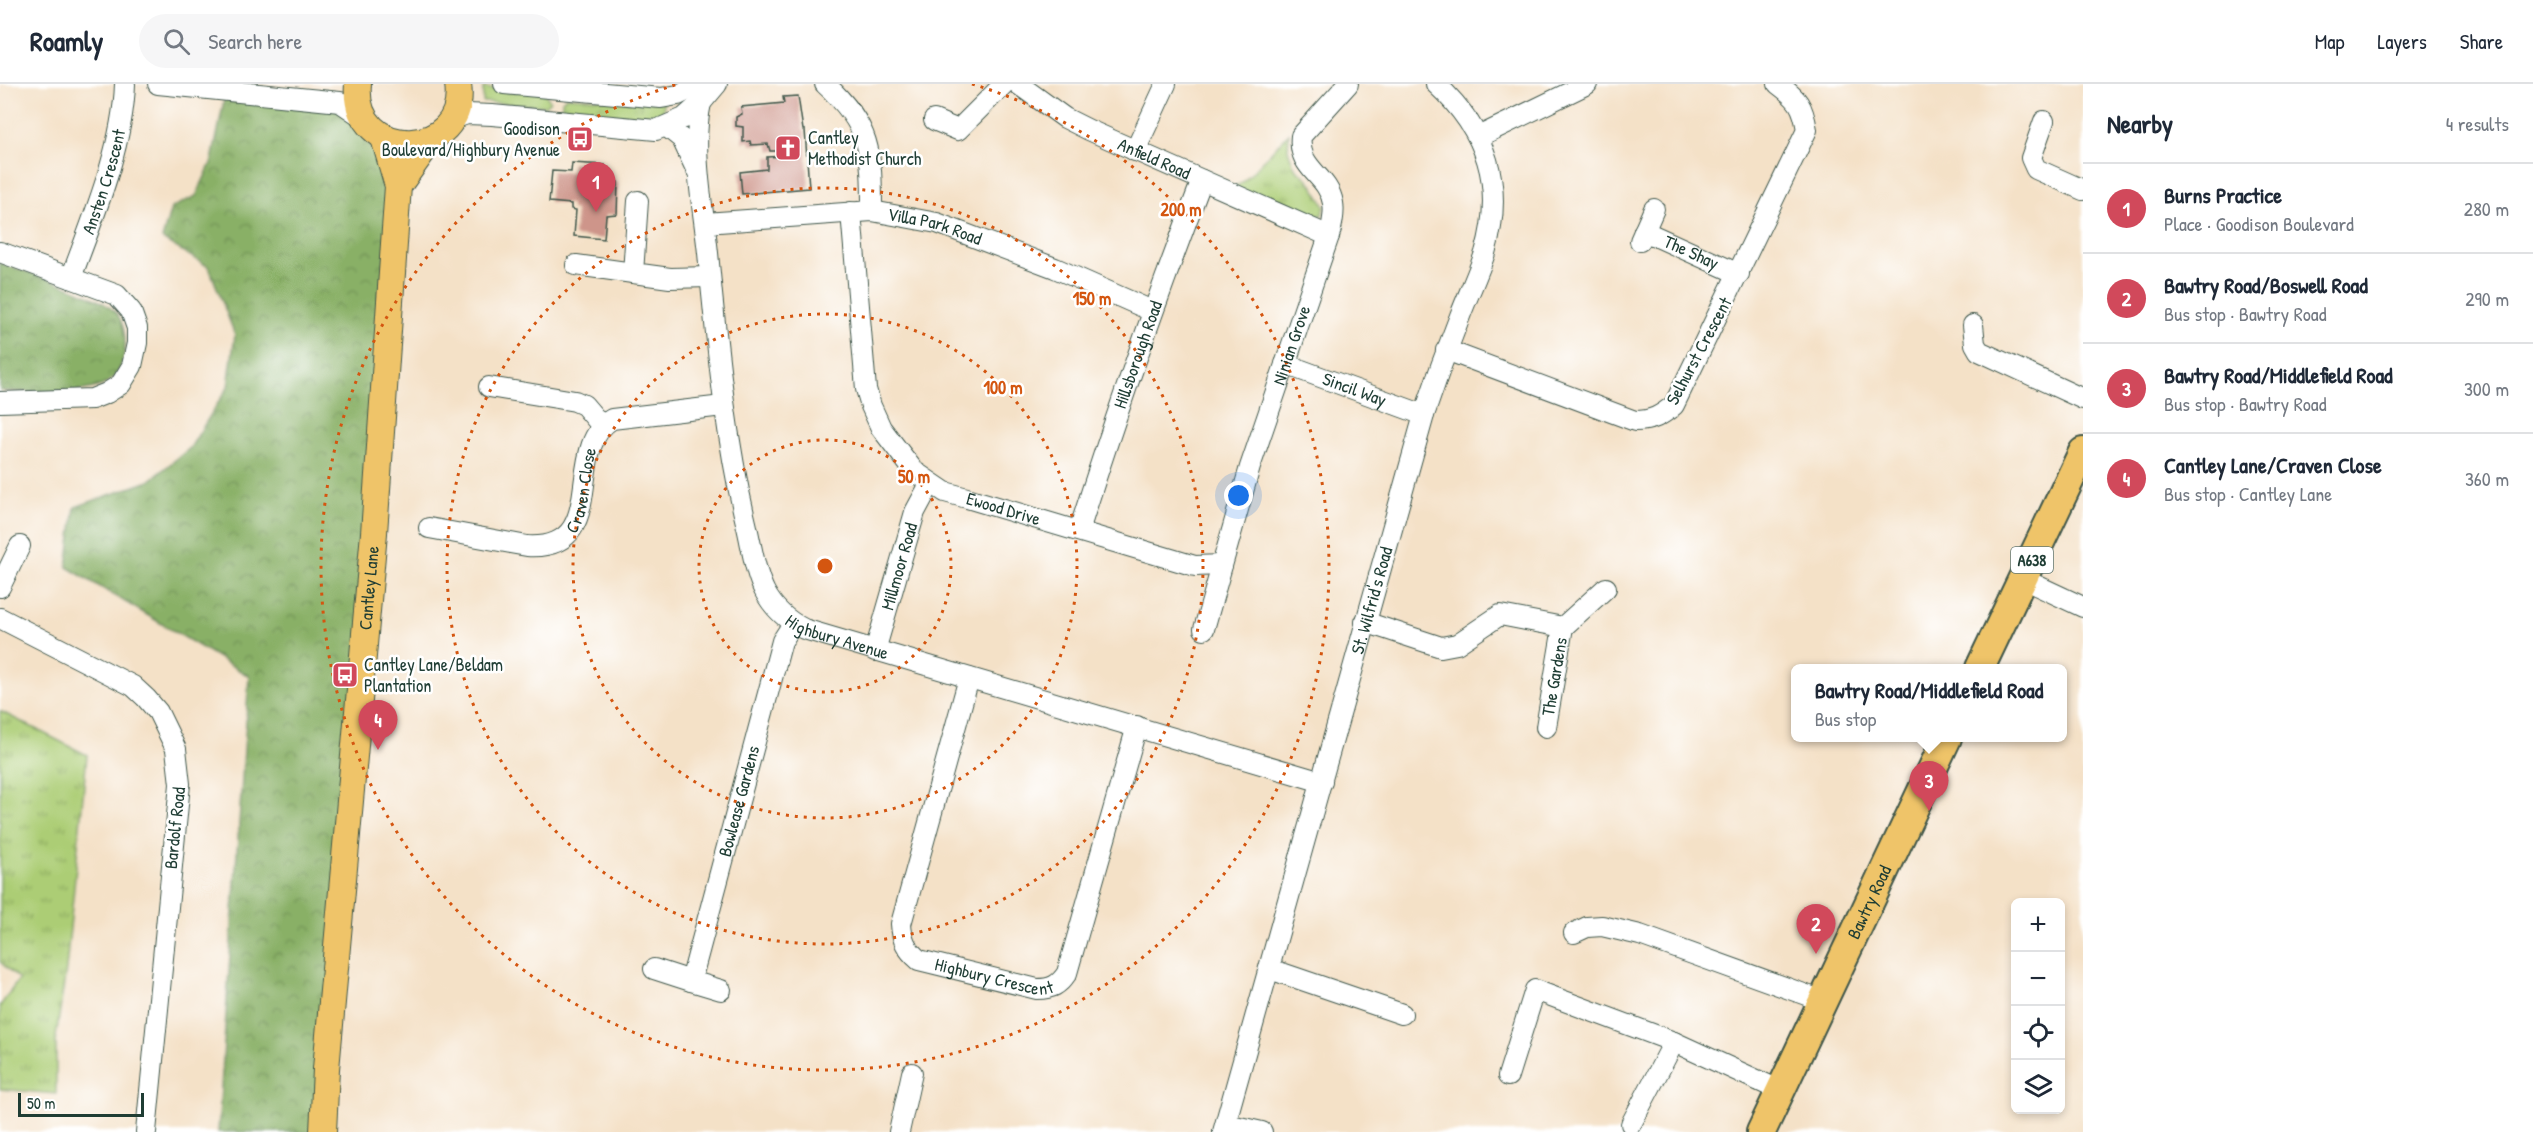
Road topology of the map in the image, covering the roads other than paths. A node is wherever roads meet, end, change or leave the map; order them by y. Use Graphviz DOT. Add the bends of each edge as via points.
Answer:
graph roads {
  1 [pos="125,84"];
  2 [pos="158,84"];
  3 [pos="358,84"];
  4 [pos="458,84"];
  5 [pos="504,84"];
  6 [pos="717,84"];
  7 [pos="825,84"];
  8 [pos="1004,84"];
  9 [pos="1018,84"];
  10 [pos="1166,84"];
  11 [pos="1348,84"];
  12 [pos="1436,84"];
  13 [pos="1587,84"];
  14 [pos="1778,84"];
  15 [pos="536,85"];
  16 [pos="561,86"];
  17 [pos="701,94"];
  18 [pos="453,118"];
  19 [pos="365,119"];
  20 [pos="934,120"];
  21 [pos="558,121"];
  22 [pos="2044,121"];
  23 [pos="667,126"];
  24 [pos="433,137"];
  25 [pos="1478,137"];
  26 [pos="384,138"];
  27 [pos="1136,151"];
  28 [pos="700,180"];
  29 [pos="1202,180"];
  30 [pos="398,186"];
  31 [pos="2083,190"];
  32 [pos="638,201"];
  33 [pos="1654,209"];
  34 [pos="872,211"];
  35 [pos="851,212"];
  36 [pos="705,223"];
  37 [pos="1329,236"];
  38 [pos="0,252"];
  39 [pos="576,265"];
  40 [pos="633,273"];
  41 [pos="1739,274"];
  42 [pos="710,277"];
  43 [pos="71,278"];
  44 [pos="1152,311"];
  45 [pos="1973,326"];
  46 [pos="1446,350"];
  47 [pos="1285,364"];
  48 [pos="489,387"];
  49 [pos="2083,399"];
  50 [pos="0,402"];
  51 [pos="723,406"];
  52 [pos="1424,415"];
  53 [pos="601,425"];
  54 [pos="2081,461"];
  55 [pos="930,484"];
  56 [pos="429,528"];
  57 [pos="1080,531"];
  58 [pos="20,546"];
  59 [pos="1222,565"];
  60 [pos="2023,579"];
  61 [pos="0,587"];
  62 [pos="1606,588"];
  63 [pos="2083,607"];
  64 [pos="0,618"];
  65 [pos="1365,622"];
  66 [pos="793,624"];
  67 [pos="1563,627"];
  68 [pos="1204,629"];
  69 [pos="875,651"];
  70 [pos="1982,664"];
  71 [pos="969,678"];
  72 [pos="1137,726"];
  73 [pos="1546,727"];
  74 [pos="1945,742"];
  75 [pos="1322,782"];
  76 [pos="1574,933"];
  77 [pos="654,969"];
  78 [pos="1269,969"];
  79 [pos="691,981"];
  80 [pos="720,990"];
  81 [pos="1823,1001"];
  82 [pos="1402,1014"];
  83 [pos="1674,1042"];
  84 [pos="912,1073"];
  85 [pos="1508,1076"];
  86 [pos="1781,1091"];
  87 [pos="1631,1124"];
  88 [pos="1224,1128"];
  89 [pos="1765,1131"];
  90 [pos="146,1132"];
  91 [pos="323,1132"];
  92 [pos="899,1132"];
  93 [pos="1262,1132"];
  1 -- 43 [label="street, Ansten Crescent" via="123,117 113,153"];
  2 -- 19 [label="street" via="340,102"];
  3 -- 19 [label="main road" via="357,97"];
  4 -- 18 [label="main road" via="460,93"];
  5 -- 15 [label="street"];
  6 -- 17 [label="street"];
  7 -- 34 [label="street" via="860,124 872,165"];
  8 -- 20 [label="street" via="958,130"];
  9 -- 27 [label="street, Anfield Road" via="1065,118"];
  10 -- 27 [label="street"];
  11 -- 37 [label="street, Ninian Grove" via="1301,136 1300,153 1333,202"];
  12 -- 25 [label="street, St. Wilfrid's Road" via="1462,110"];
  13 -- 25 [label="street"];
  14 -- 41 [label="street, Selhurst Crescent" via="1798,99 1807,130"];
  15 -- 16 [label="street"];
  16 -- 17 [label="street" via="661,98"];
  16 -- 21 [label="street"];
  17 -- 23 [label="street" via="684,118"];
  17 -- 28 [label="street"];
  18 -- 21 [label="street" via="467,114"];
  18 -- 24 [label="main road"];
  19 -- 26 [label="main road"];
  21 -- 23 [label="street" via="655,130"];
  22 -- 31 [label="street" via="2031,158 2036,169"];
  23 -- 28 [label="street" via="682,139"];
  24 -- 26 [label="main road" via="416,143"];
  24 -- 30 [label="main road"];
  25 -- 46 [label="street, St. Wilfrid's Road" via="1492,183 1490,234"];
  26 -- 30 [label="main road, Cantley Lane"];
  27 -- 29 [label="street, Anfield Road"];
  28 -- 36 [label="street, Highbury Avenue"];
  29 -- 37 [label="street, Anfield Road"];
  29 -- 44 [label="street, Hillsborough Road"];
  30 -- 91 [label="main road, Cantley Lane" via="374,533"];
  32 -- 40 [label="street"];
  33 -- 41 [label="street, The Shay" via="1641,237"];
  34 -- 35 [label="street, Villa Park Road"];
  34 -- 44 [label="street, Villa Park Road" via="958,230"];
  35 -- 36 [label="street, Villa Park Road"];
  35 -- 55 [label="street, Ewood Drive" via="866,389 881,428 895,449"];
  36 -- 42 [label="street, Highbury Avenue"];
  37 -- 47 [label="street, Ninian Grove"];
  38 -- 43 [label="street"];
  39 -- 40 [label="street"];
  40 -- 42 [label="street" via="670,278"];
  41 -- 46 [label="street, Selhurst Crescent" via="1674,405 1649,421 1635,421"];
  42 -- 51 [label="street, Highbury Avenue"];
  43 -- 50 [label="street" via="117,295 131,311 137,343 132,366 122,384 92,399"];
  44 -- 57 [label="street, Hillsborough Road"];
  45 -- 49 [label="street" via="1979,351"];
  46 -- 52 [label="street, St. Wilfrid's Road"];
  47 -- 52 [label="street, Sincil Way"];
  47 -- 59 [label="street, Ninian Grove"];
  48 -- 53 [label="street" via="575,401 584,405"];
  51 -- 53 [label="street, Craven Close" via="612,419"];
  51 -- 66 [label="street, Highbury Avenue" via="734,475 762,584 778,611"];
  52 -- 65 [label="street, St. Wilfrid's Road"];
  53 -- 56 [label="street, Craven Close" via="591,440 579,519 557,541 543,547 527,546"];
  54 -- 60 [label="highway, A638"];
  55 -- 57 [label="street, Ewood Drive" via="945,492"];
  55 -- 69 [label="street, Millmoor Road" via="915,512"];
  57 -- 59 [label="street, Ewood Drive" via="1195,566"];
  58 -- 61 [label="street"];
  59 -- 68 [label="street, Ninian Grove"];
  60 -- 63 [label="street"];
  60 -- 70 [label="highway, A638"];
  62 -- 67 [label="street, The Gardens"];
  64 -- 90 [label="street, Bardolf Road" via="134,686 158,712 176,749 180,784"];
  65 -- 67 [label="street, The Gardens" via="1441,647 1456,644 1500,615"];
  65 -- 75 [label="street, St. Wilfrid's Road"];
  66 -- 69 [label="street, Highbury Avenue"];
  66 -- 79 [label="street, Bowlease Gardens" via="782,641"];
  67 -- 73 [label="street, The Gardens"];
  69 -- 71 [label="street, Highbury Avenue"];
  71 -- 72 [label="street, Highbury Avenue"];
  71 -- 72 [label="street, Highbury Crescent" via="901,924 902,939 919,960 1037,989 1059,984 1067,974"];
  72 -- 75 [label="street, Highbury Avenue"];
  74 -- 81 [label="highway, Bawtry Road"];
  75 -- 78 [label="street, St. Wilfrid's Road"];
  76 -- 81 [label="street" via="1602,926 1640,935"];
  77 -- 79 [label="street"];
  78 -- 82 [label="street"];
  78 -- 88 [label="street, St. Wilfrid's Road"];
  79 -- 80 [label="street"];
  81 -- 86 [label="highway, Bawtry Road"];
  83 -- 85 [label="street" via="1535,990"];
  83 -- 86 [label="street"];
  83 -- 87 [label="street"];
  84 -- 92 [label="street"];
  86 -- 89 [label="highway, Bawtry Road"];
  88 -- 93 [label="street"];
}
